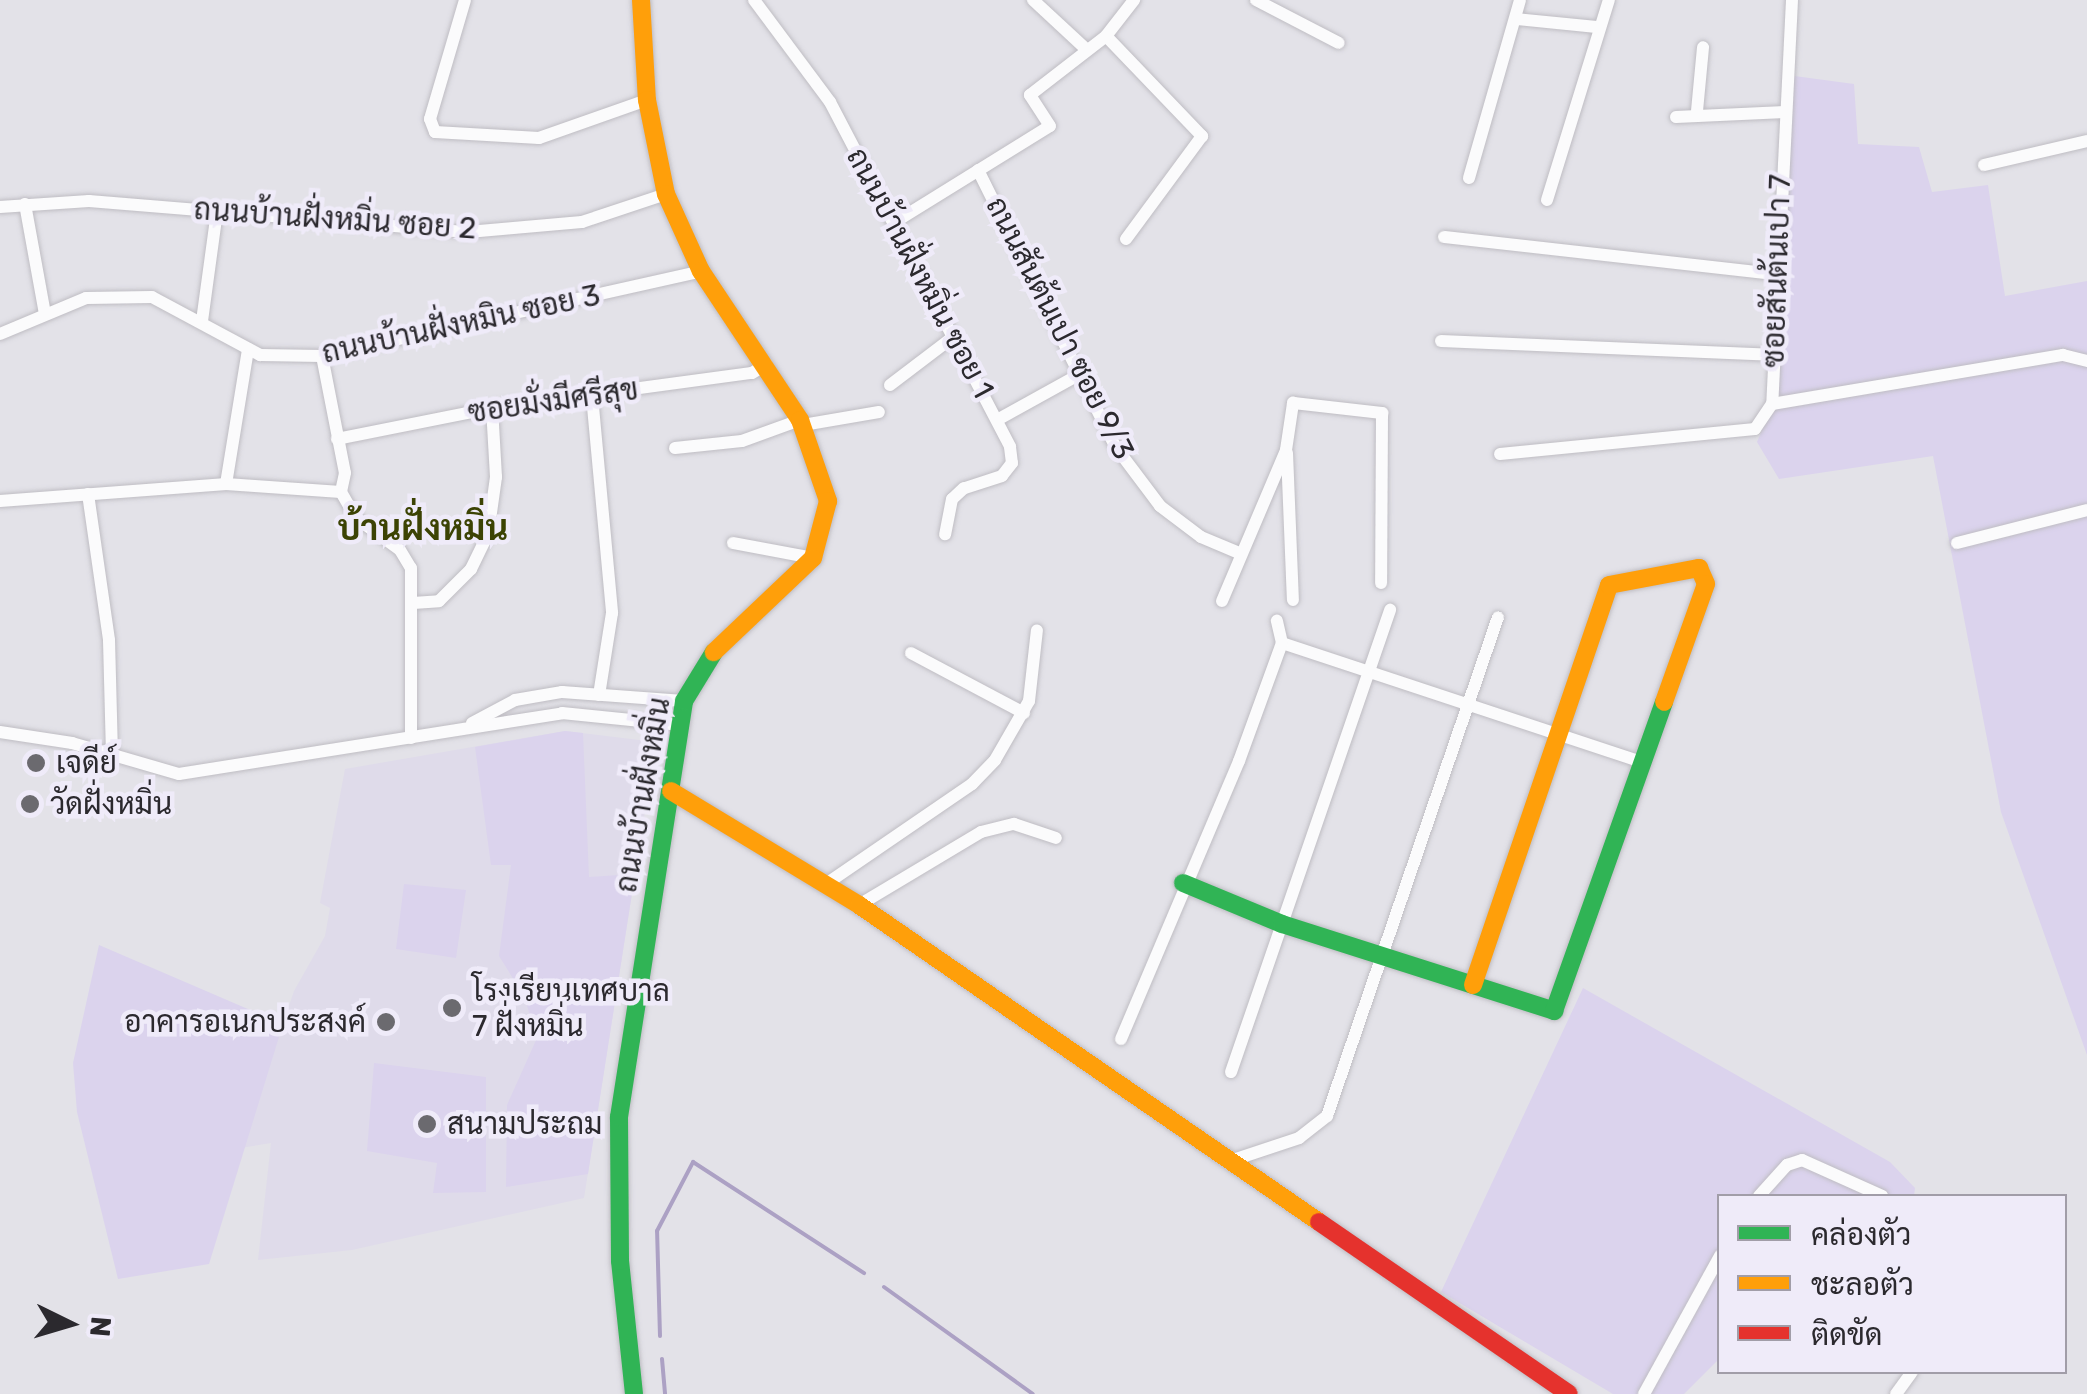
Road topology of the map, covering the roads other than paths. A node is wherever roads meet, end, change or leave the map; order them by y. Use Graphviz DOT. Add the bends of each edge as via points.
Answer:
graph roads {
  1 [pos="465,0"];
  2 [pos="642,0"];
  3 [pos="754,0"];
  4 [pos="1033,0"];
  5 [pos="1134,0"];
  6 [pos="1256,0"];
  7 [pos="1520,0"];
  8 [pos="1609,0"];
  9 [pos="1792,0"];
  10 [pos="1516,19"];
  11 [pos="1596,27"];
  12 [pos="1106,36"];
  13 [pos="1339,42"];
  14 [pos="1702,46"];
  15 [pos="1086,49"];
  16 [pos="647,100"];
  17 [pos="1697,111"];
  18 [pos="1785,112"];
  19 [pos="1676,117"];
  20 [pos="2087,141"];
  21 [pos="1984,165"];
  22 [pos="978,170"];
  23 [pos="1469,178"];
  24 [pos="666,194"];
  25 [pos="1547,200"];
  26 [pos="25,204"];
  27 [pos="0,208"];
  28 [pos="216,212"];
  29 [pos="894,222"];
  30 [pos="1444,237"];
  31 [pos="1126,239"];
  32 [pos="702,272"];
  33 [pos="1775,274"];
  34 [pos="45,314"];
  35 [pos="202,321"];
  36 [pos="0,334"];
  37 [pos="952,338"];
  38 [pos="1441,341"];
  39 [pos="248,349"];
  40 [pos="1771,355"];
  41 [pos="322,356"];
  42 [pos="2087,360"];
  43 [pos="768,364"];
  44 [pos="1080,374"];
  45 [pos="890,385"];
  46 [pos="592,396"];
  47 [pos="1772,404"];
  48 [pos="492,408"];
  49 [pos="879,412"];
  50 [pos="997,420"];
  51 [pos="801,423"];
  52 [pos="338,439"];
  53 [pos="675,448"];
  54 [pos="1286,450"];
  55 [pos="1500,454"];
  56 [pos="226,484"];
  57 [pos="341,492"];
  58 [pos="88,494"];
  59 [pos="0,501"];
  60 [pos="2087,510"];
  61 [pos="945,534"];
  62 [pos="1956,542"];
  63 [pos="732,543"];
  64 [pos="1239,553"];
  65 [pos="813,558"];
  66 [pos="1381,583"];
  67 [pos="1293,600"];
  68 [pos="1222,601"];
  69 [pos="413,603"];
  70 [pos="1390,610"];
  71 [pos="1498,618"];
  72 [pos="1277,621"];
  73 [pos="1036,630"];
  74 [pos="1282,643"];
  75 [pos="911,653"];
  76 [pos="1369,672"];
  77 [pos="600,694"];
  78 [pos="684,701"];
  79 [pos="1470,705"];
  80 [pos="1024,713"];
  81 [pos="680,725"];
  82 [pos="465,726"];
  83 [pos="0,732"];
  84 [pos="1558,734"];
  85 [pos="411,738"];
  86 [pos="112,754"];
  87 [pos="1642,762"];
  88 [pos="671,791"];
  89 [pos="1056,838"];
  90 [pos="1183,883"];
  91 [pos="826,884"];
  92 [pos="859,905"];
  93 [pos="1282,924"];
  94 [pos="1382,956"];
  95 [pos="1473,985"];
  96 [pos="1121,1039"];
  97 [pos="1230,1072"];
  98 [pos="1230,1161"];
  99 [pos="1762,1194"];
  100 [pos="1878,1194"];
  101 [pos="1717,1261"];
  102 [pos="634,1394"];
  103 [pos="1569,1394"];
  104 [pos="1644,1394"];
  1 -- 16 [label="street" via="430,119 435,132 539,138"];
  2 -- 16 [label="street"];
  3 -- 29 [label="street, ถนนบ้านฝั่งหมิ่น ซอย 1" via="830,102"];
  4 -- 15 [label="street"];
  5 -- 12 [label="street"];
  6 -- 13 [label="street"];
  7 -- 10 [label="street"];
  8 -- 11 [label="street"];
  9 -- 18 [label="street, ซอยสันต้นเปา 7"];
  10 -- 11 [label="street"];
  10 -- 23 [label="street"];
  11 -- 25 [label="street"];
  12 -- 15 [label="street"];
  12 -- 31 [label="street" via="1202,136"];
  14 -- 17 [label="street"];
  15 -- 22 [label="street" via="1030,95 1050,126"];
  16 -- 24 [label="street"];
  17 -- 18 [label="street"];
  17 -- 19 [label="street"];
  18 -- 33 [label="street, ซอยสันต้นเปา 7"];
  20 -- 21 [label="street"];
  22 -- 29 [label="street"];
  22 -- 44 [label="street, ถนนสันต้นเปา ซอย 9/3"];
  24 -- 28 [label="street, ถนนบ้านฝั่งหมิ่น ซอย 2" via="582,222 468,232"];
  24 -- 32 [label="street"];
  26 -- 27 [label="street, ถนนบ้านฝั่งหมิ่น ซอย 2"];
  26 -- 28 [label="street, ถนนบ้านฝั่งหมิ่น ซอย 2" via="89,200"];
  26 -- 34 [label="street"];
  28 -- 35 [label="street"];
  29 -- 37 [label="street, ถนนบ้านฝั่งหมิ่น ซอย 1"];
  30 -- 33 [label="street"];
  32 -- 41 [label="street, ถนนบ้านฝั่งหมิน ซอย 3"];
  32 -- 43 [label="street"];
  33 -- 40 [label="street, ซอยสันต้นเปา 7"];
  34 -- 35 [label="street, ถนนบ้านฝั่งหมิน ซอย 3" via="116,295 152,297"];
  34 -- 36 [label="street, ถนนบ้านฝั่งหมิน ซอย 3"];
  35 -- 39 [label="street, ถนนบ้านฝั่งหมิน ซอย 3"];
  37 -- 45 [label="street"];
  37 -- 50 [label="street, ถนนบ้านฝั่งหมิ่น ซอย 1"];
  38 -- 40 [label="street"];
  39 -- 41 [label="street, ถนนบ้านฝั่งหมิน ซอย 3" via="284,358"];
  39 -- 56 [label="street"];
  40 -- 47 [label="street, ซอยสันต้นเปา 7"];
  41 -- 52 [label="street"];
  42 -- 47 [label="street, ซอยสันต้นเปา 7" via="2063,355"];
  43 -- 46 [label="street, ซอยมั่งมีศรีสุข" via="752,373"];
  43 -- 51 [label="street"];
  44 -- 50 [label="street"];
  44 -- 64 [label="street, ถนนสันต้นเปา ซอย 9/3" via="1115,446 1160,506 1201,537"];
  46 -- 48 [label="street, ซอยมั่งมีศรีสุข"];
  46 -- 77 [label="street" via="612,614"];
  47 -- 55 [label="street" via="1756,428"];
  48 -- 52 [label="street, ซอยมั่งมีศรีสุข"];
  48 -- 69 [label="street" via="496,477 488,534 471,568 439,601"];
  49 -- 51 [label="street"];
  50 -- 61 [label="street, ถนนบ้านฝั่งหมิ่น ซอย 1" via="1012,463 1002,476 958,491"];
  51 -- 53 [label="street" via="742,441"];
  51 -- 65 [label="street" via="828,501"];
  52 -- 57 [label="street" via="345,473"];
  54 -- 64 [label="street"];
  54 -- 66 [label="street" via="1293,404 1382,413"];
  54 -- 67 [label="street"];
  56 -- 57 [label="street"];
  56 -- 58 [label="street"];
  57 -- 69 [label="street" via="356,518 407,557"];
  58 -- 59 [label="street"];
  58 -- 86 [label="street" via="110,640"];
  60 -- 62 [label="street"];
  63 -- 65 [label="street"];
  64 -- 68 [label="street"];
  65 -- 78 [label="street, ถนนบ้านฝั่งหมิ่น" via="710,656"];
  69 -- 85 [label="street"];
  70 -- 76 [label="street"];
  71 -- 79 [label="street"];
  72 -- 74 [label="street"];
  73 -- 80 [label="street"];
  74 -- 76 [label="street"];
  74 -- 90 [label="street" via="1239,761"];
  75 -- 80 [label="street"];
  76 -- 79 [label="street"];
  76 -- 93 [label="street"];
  77 -- 78 [label="street"];
  77 -- 82 [label="street" via="515,700"];
  78 -- 81 [label="street, ถนนบ้านฝั่งหมิ่น"];
  79 -- 84 [label="street"];
  79 -- 94 [label="street"];
  80 -- 91 [label="street" via="972,784"];
  81 -- 82 [label="street" via="562,713"];
  81 -- 88 [label="street, ถนนบ้านฝั่งหมิ่น"];
  82 -- 85 [label="street"];
  83 -- 86 [label="street"];
  84 -- 87 [label="street"];
  84 -- 87 [label="street" via="1608,585 1699,568 1706,584"];
  84 -- 95 [label="street"];
  85 -- 86 [label="street" via="178,774"];
  87 -- 95 [label="street" via="1554,1011"];
  88 -- 91 [label="street"];
  88 -- 102 [label="street, ถนนบ้านฝั่งหมิ่น" via="616,1154"];
  89 -- 92 [label="street" via="1014,824 981,832"];
  90 -- 93 [label="street"];
  90 -- 96 [label="street"];
  91 -- 92 [label="street"];
  92 -- 98 [label="street"];
  93 -- 94 [label="street"];
  93 -- 97 [label="street"];
  94 -- 95 [label="street"];
  94 -- 98 [label="street" via="1327,1116 1298,1138"];
  98 -- 103 [label="street"];
  99 -- 100 [label="street" via="1788,1165 1802,1160"];
  101 -- 104 [label="street"];
}
